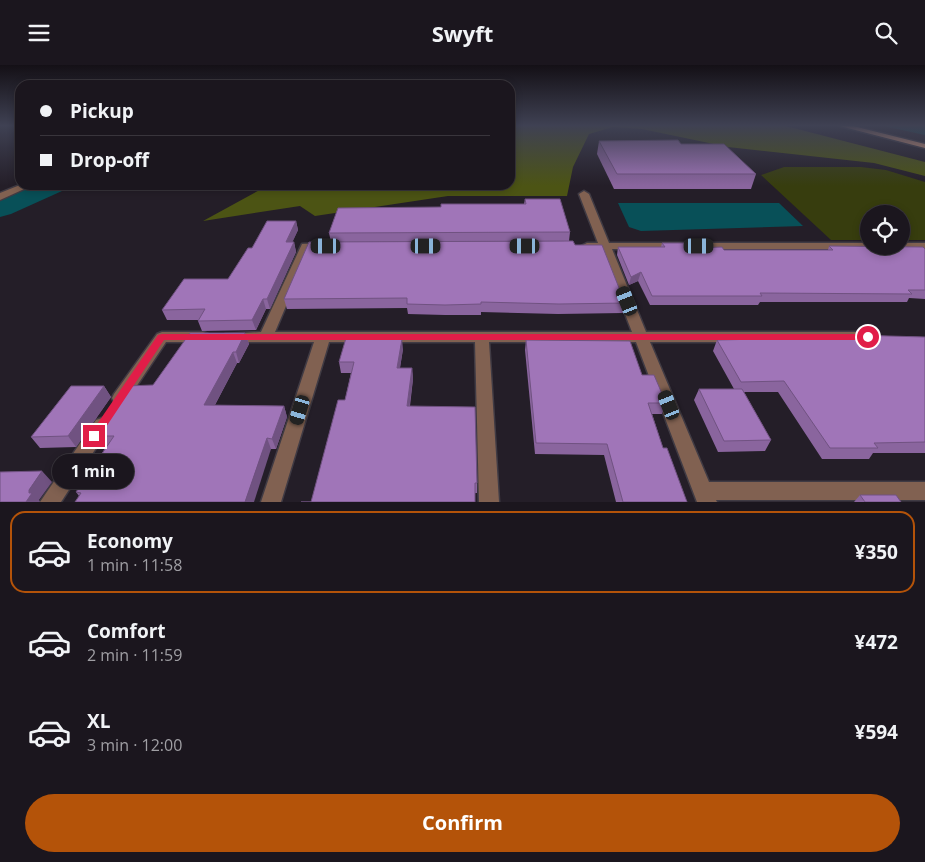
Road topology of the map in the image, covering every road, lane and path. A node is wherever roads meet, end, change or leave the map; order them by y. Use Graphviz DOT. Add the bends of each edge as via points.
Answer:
graph roads {
  1 [pos="16,190"];
  2 [pos="584,193"];
  3 [pos="0,197"];
  4 [pos="336,246"];
  5 [pos="575,246"];
  6 [pos="605,246"];
  7 [pos="925,247"];
  8 [pos="482,336"];
  9 [pos="266,337"];
  10 [pos="323,337"];
  11 [pos="642,337"];
  12 [pos="876,337"];
  13 [pos="925,491"];
  14 [pos="705,496"];
  15 [pos="50,502"];
  16 [pos="271,502"];
  17 [pos="489,502"];
  1 -- 3 [label="street"];
  2 -- 6 [label="street"];
  4 -- 9 [label="street" via="306,246"];
  5 -- 6 [label="street"];
  6 -- 7 [label="street"];
  6 -- 11 [label="street"];
  8 -- 10 [label="street"];
  8 -- 11 [label="street"];
  8 -- 17 [label="street"];
  9 -- 10 [label="street"];
  9 -- 15 [label="street" via="162,337"];
  10 -- 16 [label="street"];
  11 -- 12 [label="street"];
  11 -- 14 [label="street"];
  13 -- 14 [label="street"];
}
